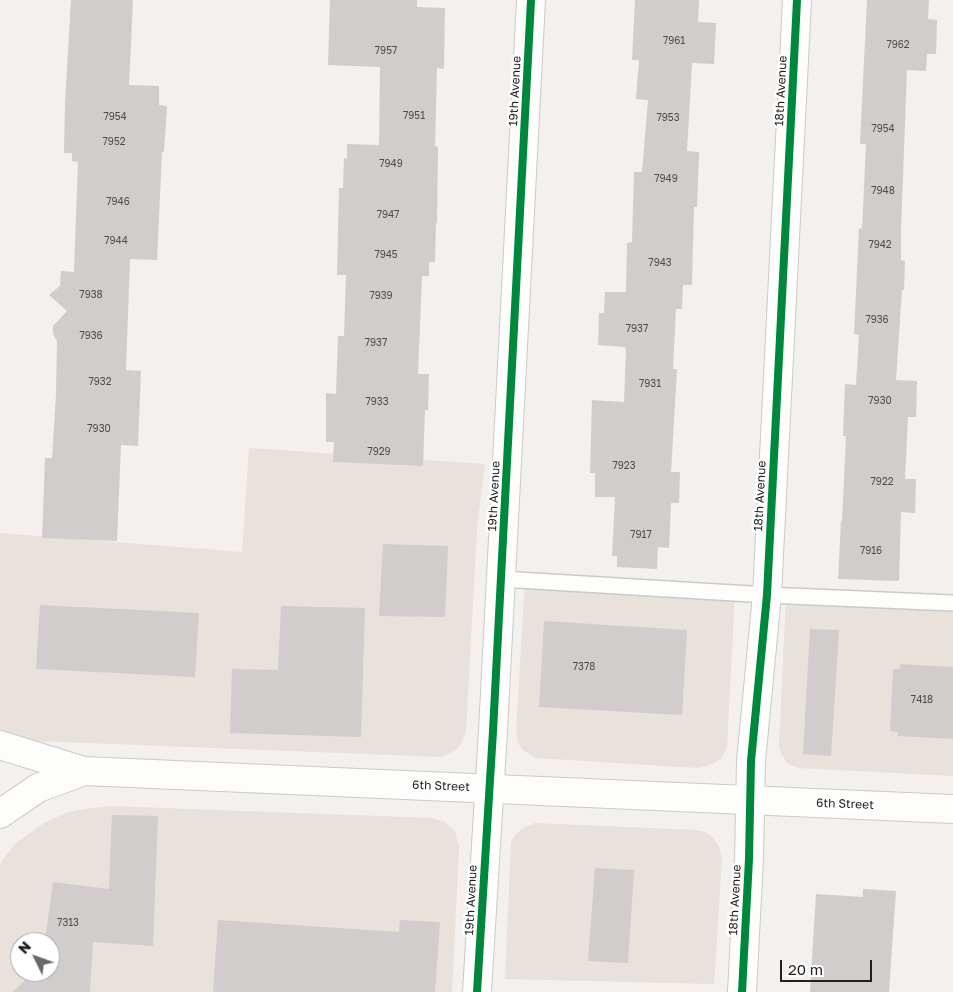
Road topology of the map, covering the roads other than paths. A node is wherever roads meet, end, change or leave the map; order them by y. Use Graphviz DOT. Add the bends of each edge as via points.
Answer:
graph roads {
  1 [pos="531,0"];
  2 [pos="797,0"];
  3 [pos="501,579"];
  4 [pos="767,595"];
  5 [pos="953,603"];
  6 [pos="0,745"];
  7 [pos="84,771"];
  8 [pos="490,788"];
  9 [pos="750,800"];
  10 [pos="953,809"];
  11 [pos="0,814"];
  12 [pos="477,992"];
  13 [pos="742,992"];
  1 -- 3 [label="street, 19th Avenue"];
  2 -- 4 [label="street, 18th Avenue"];
  3 -- 4 [label="lane"];
  3 -- 8 [label="street, 19th Avenue"];
  4 -- 5 [label="lane"];
  4 -- 9 [label="street, 18th Avenue"];
  6 -- 7 [label="street"];
  7 -- 8 [label="street, 6th Street"];
  7 -- 11 [label="street, 6th Street" via="38,788"];
  8 -- 9 [label="street, 6th Street"];
  8 -- 12 [label="street, 19th Avenue"];
  9 -- 10 [label="street, 6th Street"];
  9 -- 13 [label="street, 18th Avenue"];
}
